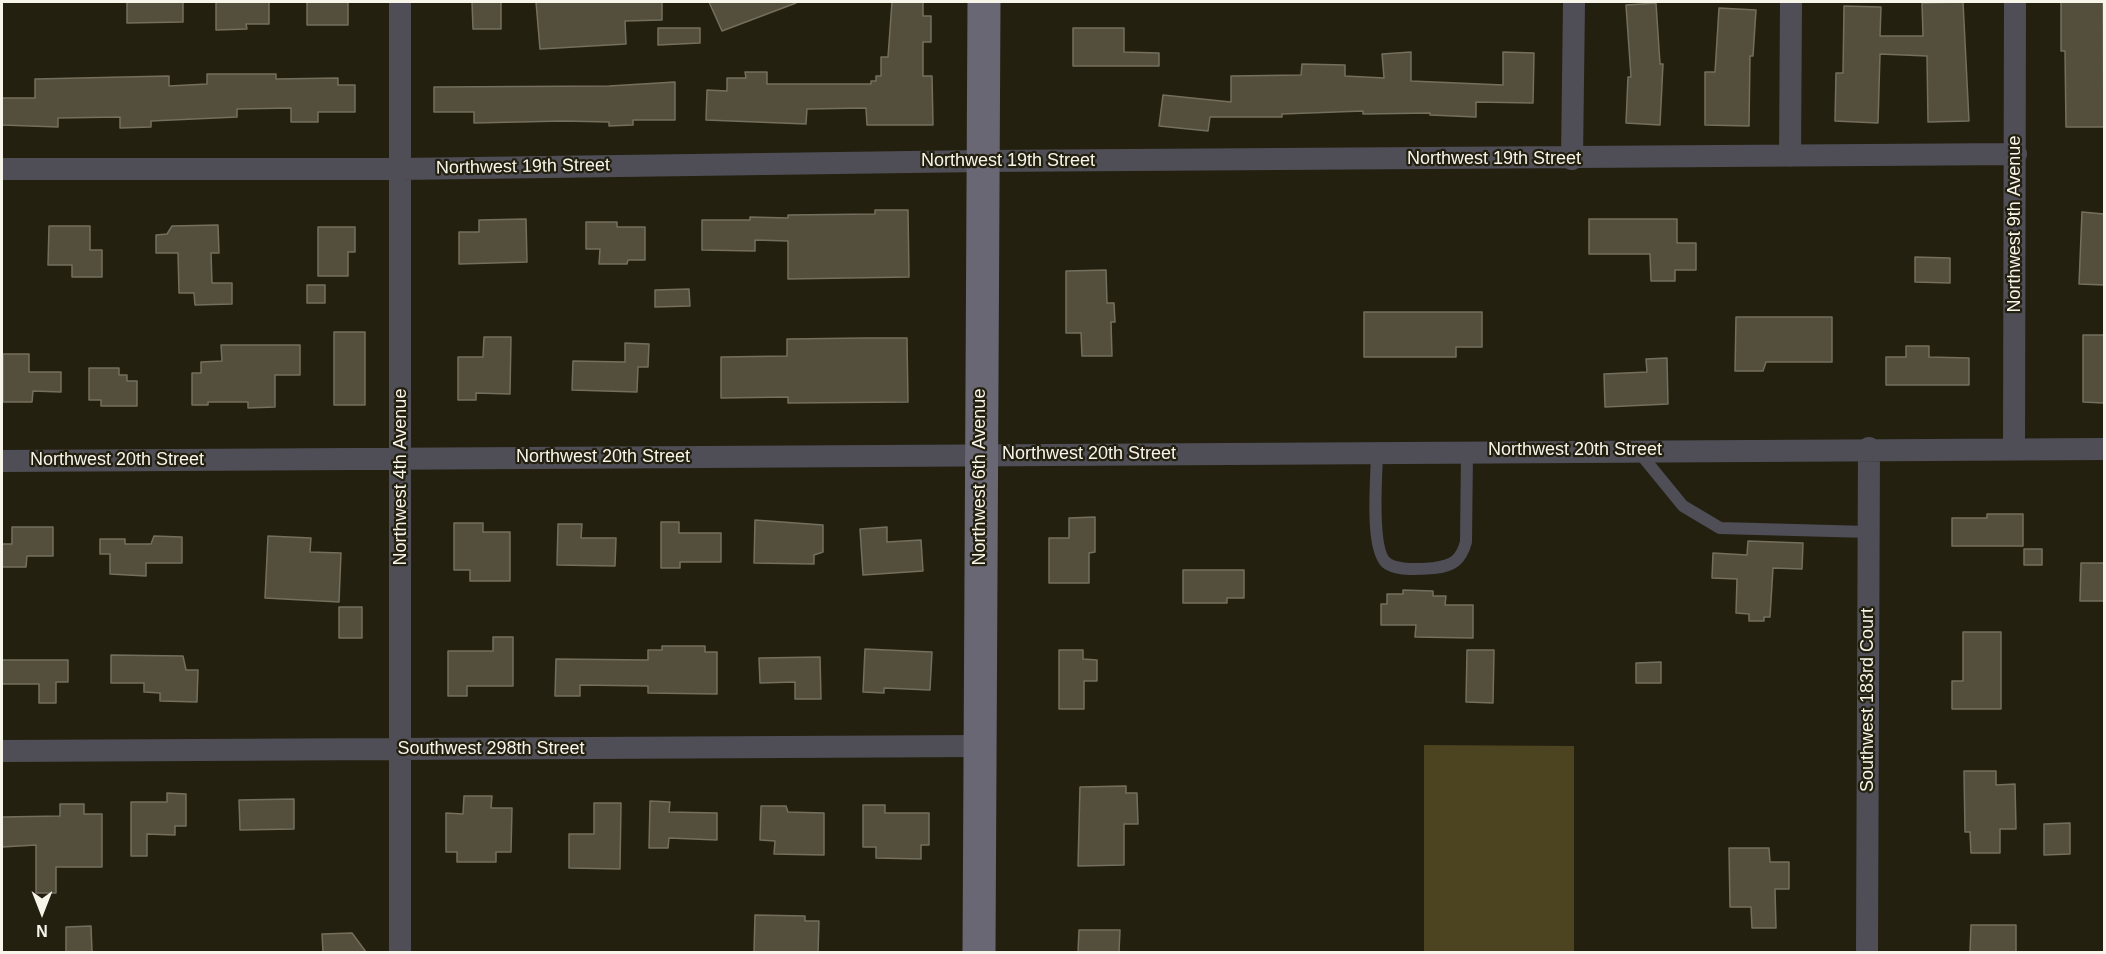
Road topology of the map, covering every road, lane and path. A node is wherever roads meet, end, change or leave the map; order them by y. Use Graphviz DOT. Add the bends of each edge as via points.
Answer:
graph roads {
  1 [pos="400,2"];
  2 [pos="984,2"];
  3 [pos="1574,2"];
  4 [pos="1791,2"];
  5 [pos="2015,2"];
  6 [pos="2016,154"];
  7 [pos="1790,156"];
  8 [pos="1572,159"];
  9 [pos="983,161"];
  10 [pos="2,169"];
  11 [pos="401,169"];
  12 [pos="2014,447"];
  13 [pos="1869,448"];
  14 [pos="2104,449"];
  15 [pos="1638,450"];
  16 [pos="1467,451"];
  17 [pos="1377,452"];
  18 [pos="980,454"];
  19 [pos="401,458"];
  20 [pos="2,461"];
  21 [pos="1869,532"];
  22 [pos="980,746"];
  23 [pos="401,749"];
  24 [pos="2,751"];
  25 [pos="400,952"];
  26 [pos="979,952"];
  27 [pos="1867,952"];
  1 -- 11 [label="street, Northwest 4th Avenue"];
  2 -- 9 [label="street, Northwest 6th Avenue"];
  3 -- 8 [label="street"];
  4 -- 7 [label="street"];
  5 -- 6 [label="street, Northwest 9th Avenue"];
  6 -- 7 [label="street, Northwest 19th Street"];
  6 -- 12 [label="street, Northwest 9th Avenue"];
  7 -- 8 [label="street, Northwest 19th Street"];
  8 -- 9 [label="street, Northwest 19th Street"];
  9 -- 11 [label="street, Northwest 19th Street"];
  9 -- 18 [label="street, Northwest 6th Avenue"];
  10 -- 11 [label="street, Northwest 19th Street"];
  11 -- 19 [label="street, Northwest 4th Avenue"];
  12 -- 13 [label="street, Northwest 20th Street"];
  12 -- 14 [label="street, Northwest 20th Street"];
  13 -- 15 [label="street, Northwest 20th Street"];
  13 -- 21 [label="street, Southwest 183rd Court"];
  15 -- 16 [label="street, Northwest 20th Street"];
  15 -- 21 [label="lane" via="1683,506 1720,528"];
  16 -- 17 [label="street, Northwest 20th Street"];
  16 -- 17 [label="lane" via="1466,542 1462,555 1455,563 1416,569 1388,564 1380,556 1376,524"];
  17 -- 18 [label="street, Northwest 20th Street"];
  18 -- 19 [label="street, Northwest 20th Street"];
  18 -- 22 [label="street, Northwest 6th Avenue"];
  19 -- 20 [label="street, Northwest 20th Street"];
  19 -- 23 [label="street, Northwest 4th Avenue"];
  21 -- 27 [label="street, Southwest 183rd Court"];
  22 -- 23 [label="street, Southwest 298th Street"];
  22 -- 26 [label="street, Northwest 6th Avenue"];
  23 -- 24 [label="street, Southwest 298th Street"];
  23 -- 25 [label="street, Northwest 4th Avenue"];
}
